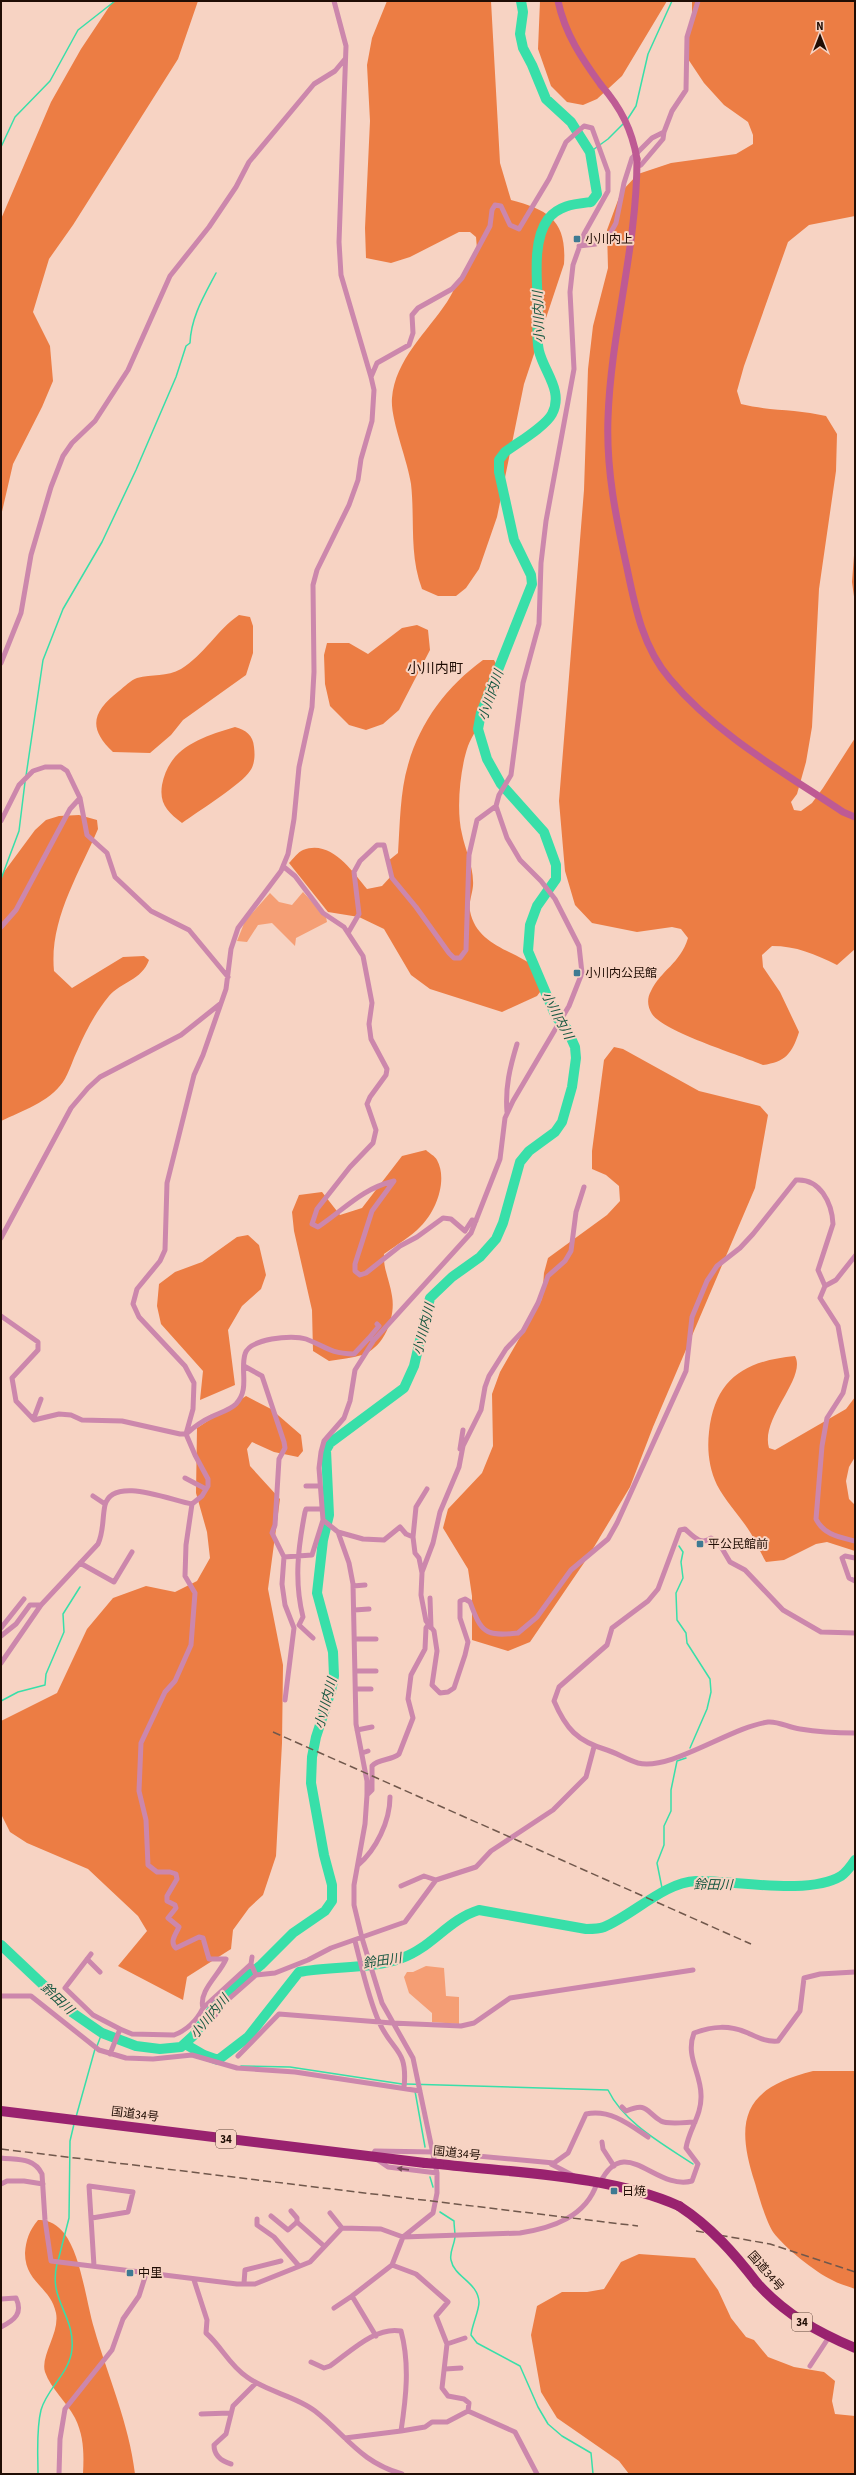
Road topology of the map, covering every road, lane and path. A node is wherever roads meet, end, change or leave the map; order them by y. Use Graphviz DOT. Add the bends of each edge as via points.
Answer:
graph roads {
  1 [pos="334,1"];
  2 [pos="558,1"];
  3 [pos="698,1"];
  4 [pos="345,59"];
  5 [pos="664,132"];
  6 [pos="637,163"];
  7 [pos="579,246"];
  8 [pos="371,377"];
  9 [pos="1,662"];
  10 [pos="80,798"];
  11 [pos="496,806"];
  12 [pos="855,817"];
  13 [pos="1,821"];
  14 [pos="284,867"];
  15 [pos="1,927"];
  16 [pos="348,932"];
  17 [pos="228,977"];
  18 [pos="221,1003"];
  19 [pos="517,1044"];
  20 [pos="508,1113"];
  21 [pos="584,1187"];
  22 [pos="476,1221"];
  23 [pos="1,1238"];
  24 [pos="855,1256"];
  25 [pos="825,1286"];
  26 [pos="1,1316"];
  27 [pos="377,1324"];
  28 [pos="371,1339"];
  29 [pos="244,1366"];
  30 [pos="41,1399"];
  31 [pos="31,1417"];
  32 [pos="463,1430"];
  33 [pos="186,1434"];
  34 [pos="461,1454"];
  35 [pos="185,1478"];
  36 [pos="306,1486"];
  37 [pos="320,1486"];
  38 [pos="206,1489"];
  39 [pos="427,1489"];
  40 [pos="93,1496"];
  41 [pos="105,1504"];
  42 [pos="192,1504"];
  43 [pos="321,1509"];
  44 [pos="323,1521"];
  45 [pos="336,1531"];
  46 [pos="413,1537"];
  47 [pos="855,1541"];
  48 [pos="132,1552"];
  49 [pos="297,1556"];
  50 [pos="284,1557"];
  51 [pos="855,1558"];
  52 [pos="80,1563"];
  53 [pos="422,1573"];
  54 [pos="855,1581"];
  55 [pos="365,1585"];
  56 [pos="353,1586"];
  57 [pos="430,1598"];
  58 [pos="24,1599"];
  59 [pos="41,1605"];
  60 [pos="369,1609"];
  61 [pos="354,1610"];
  62 [pos="297,1627"];
  63 [pos="430,1627"];
  64 [pos="1,1628"];
  65 [pos="855,1633"];
  66 [pos="1,1636"];
  67 [pos="314,1638"];
  68 [pos="355,1639"];
  69 [pos="376,1639"];
  70 [pos="1,1663"];
  71 [pos="356,1671"];
  72 [pos="376,1671"];
  73 [pos="356,1688"];
  74 [pos="371,1689"];
  75 [pos="285,1700"];
  76 [pos="372,1727"];
  77 [pos="357,1730"];
  78 [pos="855,1733"];
  79 [pos="594,1747"];
  80 [pos="368,1752"];
  81 [pos="362,1753"];
  82 [pos="367,1795"];
  83 [pos="390,1797"];
  84 [pos="358,1865"];
  85 [pos="436,1880"];
  86 [pos="401,1886"];
  87 [pos="362,1938"];
  88 [pos="355,1941"];
  89 [pos="91,1954"];
  90 [pos="252,1957"];
  91 [pos="86,1959"];
  92 [pos="252,1964"];
  93 [pos="693,1970"];
  94 [pos="100,1972"];
  95 [pos="855,1972"];
  96 [pos="256,1975"];
  97 [pos="1,1996"];
  98 [pos="203,2008"];
  99 [pos="199,2016"];
  100 [pos="379,2022"];
  101 [pos="392,2023"];
  102 [pos="120,2030"];
  103 [pos="394,2044"];
  104 [pos="110,2053"];
  105 [pos="411,2055"];
  106 [pos="238,2056"];
  107 [pos="404,2088"];
  108 [pos="419,2090"];
  109 [pos="622,2107"];
  110 [pos="1,2111"];
  111 [pos="696,2122"];
  112 [pos="648,2137"];
  113 [pos="602,2142"];
  114 [pos="434,2152"];
  115 [pos="372,2156"];
  116 [pos="1,2158"];
  117 [pos="548,2162"];
  118 [pos="614,2166"];
  119 [pos="438,2169"];
  120 [pos="582,2181"];
  121 [pos="599,2183"];
  122 [pos="1,2184"];
  123 [pos="44,2184"];
  124 [pos="291,2211"];
  125 [pos="330,2213"];
  126 [pos="271,2216"];
  127 [pos="92,2218"];
  128 [pos="257,2219"];
  129 [pos="297,2222"];
  130 [pos="342,2228"];
  131 [pos="403,2237"];
  132 [pos="324,2246"];
  133 [pos="281,2261"];
  134 [pos="94,2266"];
  135 [pos="299,2266"];
  136 [pos="392,2266"];
  137 [pos="146,2274"];
  138 [pos="194,2280"];
  139 [pos="244,2283"];
  140 [pos="352,2296"];
  141 [pos="1,2299"];
  142 [pos="334,2308"];
  143 [pos="1,2327"];
  144 [pos="376,2336"];
  145 [pos="829,2337"];
  146 [pos="465,2338"];
  147 [pos="447,2344"];
  148 [pos="855,2348"];
  149 [pos="311,2362"];
  150 [pos="810,2366"];
  151 [pos="460,2368"];
  152 [pos="445,2369"];
  153 [pos="256,2383"];
  154 [pos="468,2410"];
  155 [pos="230,2413"];
  156 [pos="201,2414"];
  157 [pos="401,2431"];
  158 [pos="345,2438"];
  159 [pos="231,2464"];
  160 [pos="59,2474"];
  161 [pos="402,2474"];
  162 [pos="537,2474"];
  1 -- 4 [label="street" via="344,34"];
  2 -- 6 [label="street, bridge" via="569,34 580,55 613,99 629,127"];
  3 -- 5 [label="street" via="687,37 686,90 672,111"];
  4 -- 8 [label="street" via="339,242 341,275"];
  4 -- 9 [label="street" via="334,71 314,84 249,162 224,206 170,276 128,370 95,421 72,443 63,456 30,556 22,613"];
  5 -- 6 [label="street" via="663,139 641,164"];
  5 -- 7 [label="street" via="652,138 632,158 616,223 611,232 596,244"];
  6 -- 12 [label="street" via="636,210 608,418 609,470 630,584 645,639 663,671 703,714 765,760 843,812"];
  7 -- 8 [label="street" via="608,191 608,172 603,156 592,128 584,126 566,142 549,180 519,229 510,226 501,206 495,205 487,233 462,278 452,289 418,308 412,315 413,333 409,345 377,362"];
  7 -- 11 [label="street" via="570,282 574,329 572,386 547,513 541,563 539,624 523,683 511,775 499,795"];
  8 -- 14 [label="street" via="374,390 372,421 358,480 349,505 317,570 313,585 312,707 299,767 294,819"];
  10 -- 13 [label="street" via="67,771 61,767 45,767 33,771 19,786"];
  10 -- 15 [label="street" via="70,809 16,910"];
  10 -- 17 [label="street" via="87,836 107,853 115,877 151,912 189,930"];
  11 -- 16 [label="street" via="477,820 469,862 466,950 460,958 454,958 449,953 392,878 384,845 377,845 360,861 354,872 359,914"];
  11 -- 20 [label="street" via="507,838 520,860 555,898 579,946 582,965 582,973 569,1006"];
  14 -- 16 [label="street" via="295,876 324,913"];
  14 -- 17 [label="street" via="238,928 231,949"];
  16 -- 22 [label="street" via="363,956 372,1002 369,1024 371,1039 387,1069 386,1075 367,1104 376,1130 373,1143 350,1167 317,1209 312,1224 318,1227 360,1194 377,1184 394,1181 372,1211 355,1264 355,1270 360,1275 443,1218 451,1219 465,1231 472,1220"];
  17 -- 18 [label="street"];
  18 -- 23 [label="street" via="181,1035 100,1077 88,1088 71,1108"];
  18 -- 33 [label="street" via="194,1075 167,1183 165,1250 160,1261 137,1289 133,1304 139,1317 185,1366 194,1383 193,1409"];
  19 -- 20 [label="street" via="508,1073"];
  20 -- 22 [label="street" via="500,1159"];
  21 -- 34 [label="street" via="576,1212 571,1251 565,1262 548,1276 538,1303 523,1331 506,1349 489,1376 481,1410"];
  22 -- 28 [label="street" via="471,1233 452,1256"];
  24 -- 25 [label="street" via="836,1280"];
  25 -- 47 [label="street" via="820,1298 838,1326 847,1376 843,1393 827,1418 821,1453 816,1519 819,1526 828,1533"];
  25 -- 63 [label="street" via="818,1270 833,1219 823,1192 816,1185 796,1180 749,1239 717,1266 707,1281 692,1317 686,1371 608,1538 571,1570 537,1617 518,1633 490,1633 480,1627 470,1602 460,1601 460,1618 468,1642 454,1688 440,1694 432,1685 437,1651 434,1631"];
  26 -- 31 [label="street" via="38,1342 38,1350 12,1378 16,1401"];
  27 -- 28 [label="street" via="379,1326"];
  28 -- 29 [label="street" via="354,1354 335,1354 305,1339 267,1340 250,1345 244,1354"];
  28 -- 37 [label="street" via="355,1370 350,1402 344,1418 324,1441 319,1468"];
  29 -- 33 [label="street" via="244,1389 236,1404 197,1424"];
  29 -- 50 [label="street" via="262,1376 284,1442 285,1448 279,1459 275,1525 272,1534"];
  30 -- 31 [label="street" via="35,1415"];
  31 -- 33 [label="street" via="34,1420 59,1414 72,1415 82,1420 122,1421"];
  32 -- 34 [label="street" via="459,1447"];
  33 -- 38 [label="street" via="194,1455 208,1479"];
  34 -- 53 [label="street"];
  35 -- 38 [label="street"];
  36 -- 37 [label="street"];
  37 -- 43 [label="street"];
  38 -- 42 [label="street"];
  39 -- 46 [label="street" via="416,1507"];
  40 -- 41 [label="street"];
  41 -- 42 [label="street" via="114,1494 135,1489"];
  41 -- 52 [label="street" via="102,1534 98,1544"];
  42 -- 98 [label="street" via="186,1545 185,1576 195,1593 191,1646 175,1681 165,1692 141,1743 139,1791 146,1820 148,1865 157,1872 176,1874 177,1879 167,1896 167,1901 176,1908 168,1918 179,1927 172,1941 173,1945 176,1948 199,1936 203,1938 209,1959 226,1959 208,1986"];
  43 -- 44 [label="street"];
  43 -- 49 [label="street" via="306,1509"];
  44 -- 45 [label="street"];
  44 -- 49 [label="street" via="312,1555"];
  45 -- 46 [label="street" via="363,1539 384,1540 400,1526 406,1534"];
  45 -- 56 [label="street" via="349,1563"];
  46 -- 53 [label="street"];
  48 -- 52 [label="street" via="114,1582"];
  49 -- 50 [label="street"];
  49 -- 62 [label="street" via="299,1600 303,1617"];
  50 -- 62 [label="street" via="282,1584 285,1605"];
  51 -- 54 [label="street" via="842,1558 848,1578"];
  52 -- 59 [label="street"];
  53 -- 63 [label="street" via="421,1595"];
  55 -- 56 [label="street"];
  56 -- 61 [label="street"];
  57 -- 63 [label="street"];
  58 -- 64 [label="street"];
  59 -- 66 [label="street" via="30,1605 16,1624"];
  59 -- 70 [label="street"];
  60 -- 61 [label="street"];
  61 -- 68 [label="street"];
  62 -- 67 [label="street"];
  62 -- 75 [label="street"];
  63 -- 82 [label="street" via="426,1628 425,1649 411,1674 408,1690 413,1718 399,1754 375,1762 372,1766 372,1790"];
  65 -- 79 [label="street" via="821,1632 783,1610 745,1570 730,1562 720,1545 711,1538 707,1542 700,1542 685,1529 680,1530 658,1589 648,1601 612,1628 603,1649 559,1686 555,1693 554,1701 564,1724"];
  68 -- 69 [label="street"];
  68 -- 71 [label="street"];
  71 -- 72 [label="street"];
  71 -- 73 [label="street"];
  73 -- 74 [label="street"];
  73 -- 77 [label="street"];
  76 -- 77 [label="street"];
  77 -- 81 [label="street"];
  78 -- 79 [label="street" via="802,1730 766,1722 716,1738 696,1750 648,1763 638,1763"];
  79 -- 85 [label="street" via="586,1777 553,1810 491,1851 476,1867"];
  80 -- 81 [label="street"];
  81 -- 82 [label="street"];
  82 -- 84 [label="street"];
  83 -- 84 [label="street" via="390,1807 375,1846"];
  84 -- 87 [label="street" via="354,1905"];
  85 -- 86 [label="street" via="424,1876"];
  85 -- 87 [label="street" via="406,1922"];
  87 -- 88 [label="street"];
  87 -- 101 [label="street" via="373,1977"];
  88 -- 96 [label="street" via="331,1948 275,1973"];
  88 -- 100 [label="street"];
  89 -- 91 [label="street"];
  90 -- 92 [label="street"];
  91 -- 94 [label="street"];
  91 -- 102 [label="street" via="65,1988 93,2015"];
  92 -- 96 [label="street"];
  92 -- 98 [label="street"];
  93 -- 101 [label="street" via="510,1998 474,2023 461,2026"];
  95 -- 111 [label="street" via="820,1974 804,1978 800,2011 778,2041 766,2041 724,2026 694,2033 691,2051 694,2071 701,2083 701,2108"];
  96 -- 99 [label="street" via="222,2005 212,2020"];
  97 -- 104 [label="street" via="33,1997 99,2050"];
  98 -- 99 [label="street"];
  99 -- 102 [label="street" via="181,2033 174,2035 132,2034"];
  100 -- 101 [label="street"];
  100 -- 103 [label="street"];
  100 -- 106 [label="street" via="279,2014"];
  101 -- 105 [label="street"];
  102 -- 104 [label="street"];
  103 -- 105 [label="street"];
  103 -- 107 [label="street" via="404,2060"];
  104 -- 107 [label="street" via="126,2058 153,2059 192,2055 237,2068 295,2072"];
  105 -- 108 [label="street"];
  107 -- 108 [label="street"];
  108 -- 114 [label="street"];
  109 -- 111 [label="street" via="626,2111 638,2106 644,2107 662,2122"];
  110 -- 115 [label="highway, 国道34号 / 34"];
  111 -- 118 [label="street" via="687,2139 686,2148 698,2164 692,2181 682,2183 663,2178 635,2162 628,2161"];
  112 -- 117 [label="street" via="609,2114 586,2114 568,2153 554,2163"];
  113 -- 118 [label="street" via="603,2149"];
  114 -- 115 [label="street" via="376,2151"];
  114 -- 117 [label="street"];
  114 -- 119 [label="street"];
  115 -- 119 [label="highway, 国道34号 / 34, bridge" via="425,2163"];
  119 -- 115 [label="street, one-way" via="388,2167"];
  116 -- 123 [label="street" via="31,2161 36,2164"];
  117 -- 120 [label="street"];
  118 -- 121 [label="street"];
  119 -- 120 [label="highway, 国道34号 / 34"];
  119 -- 131 [label="street" via="435,2208"];
  120 -- 121 [label="highway, 国道34号 / 34"];
  121 -- 131 [label="street" via="580,2208 562,2223 520,2233"];
  121 -- 145 [label="highway, 国道34号 / 34, bridge" via="652,2194 679,2206 701,2220 729,2246 771,2298 795,2317"];
  122 -- 123 [label="street" via="24,2180"];
  123 -- 134 [label="street" via="50,2261"];
  124 -- 129 [label="street"];
  125 -- 130 [label="street"];
  126 -- 129 [label="street" via="288,2230"];
  127 -- 127 [label="street" via="89,2186 133,2192 128,2212"];
  127 -- 134 [label="street"];
  128 -- 135 [label="street" via="257,2225 274,2237"];
  129 -- 132 [label="street"];
  130 -- 131 [label="street" via="381,2230"];
  130 -- 132 [label="street"];
  131 -- 136 [label="street"];
  132 -- 135 [label="street" via="310,2262"];
  133 -- 139 [label="street" via="244,2270"];
  134 -- 137 [label="street"];
  135 -- 139 [label="street" via="255,2284"];
  136 -- 140 [label="street"];
  136 -- 147 [label="street" via="416,2274 448,2302 436,2316"];
  137 -- 138 [label="street"];
  137 -- 160 [label="street" via="139,2296 123,2319 112,2350 65,2409 61,2429"];
  138 -- 139 [label="street"];
  138 -- 153 [label="street" via="207,2320 206,2333 223,2350 225,2358"];
  140 -- 142 [label="street"];
  140 -- 144 [label="street"];
  141 -- 143 [label="street" via="16,2298 20,2312 14,2320"];
  144 -- 149 [label="street" via="330,2366 324,2368"];
  144 -- 157 [label="street" via="393,2330 401,2331 407,2378"];
  145 -- 148 [label="highway, 国道34号 / 34"];
  145 -- 150 [label="street"];
  146 -- 147 [label="street"];
  147 -- 152 [label="street"];
  151 -- 152 [label="street"];
  152 -- 154 [label="street" via="442,2388 444,2393 464,2399 469,2403"];
  153 -- 155 [label="street" via="233,2406"];
  153 -- 158 [label="street" via="305,2404"];
  154 -- 157 [label="street" via="447,2422 432,2422 425,2427"];
  154 -- 162 [label="street" via="514,2432"];
  155 -- 156 [label="street"];
  155 -- 159 [label="street" via="231,2421 226,2434 214,2445 214,2452 222,2461"];
  157 -- 158 [label="street"];
  158 -- 161 [label="street" via="354,2450 377,2464"];
}
